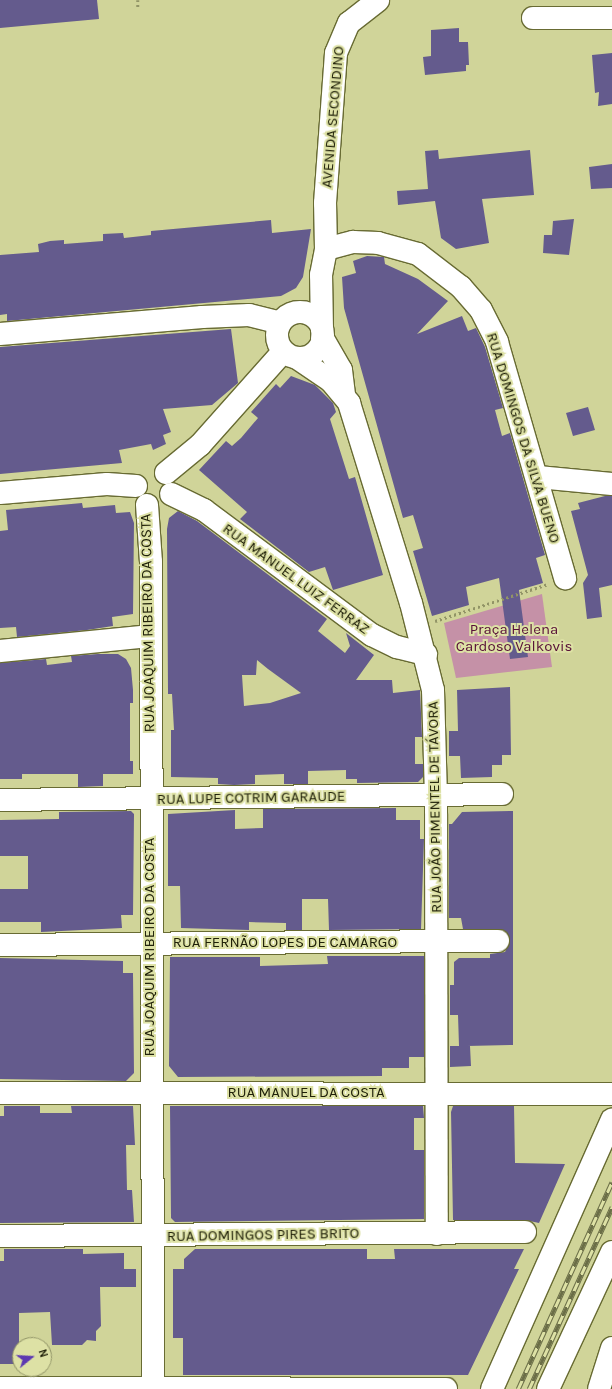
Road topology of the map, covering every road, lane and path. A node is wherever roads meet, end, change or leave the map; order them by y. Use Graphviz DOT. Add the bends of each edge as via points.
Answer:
graph roads {
  1 [pos="138,0"];
  2 [pos="378,0"];
  3 [pos="138,9"];
  4 [pos="533,18"];
  5 [pos="612,18"];
  6 [pos="326,249"];
  7 [pos="321,275"];
  8 [pos="286,318"];
  9 [pos="322,333"];
  10 [pos="0,334"];
  11 [pos="290,355"];
  12 [pos="344,395"];
  13 [pos="166,473"];
  14 [pos="538,477"];
  15 [pos="612,484"];
  16 [pos="136,486"];
  17 [pos="0,494"];
  18 [pos="171,494"];
  19 [pos="147,505"];
  20 [pos="566,578"];
  21 [pos="418,627"];
  22 [pos="150,636"];
  23 [pos="0,651"];
  24 [pos="426,654"];
  25 [pos="502,794"];
  26 [pos="436,795"];
  27 [pos="0,800"];
  28 [pos="150,800"];
  29 [pos="498,941"];
  30 [pos="437,942"];
  31 [pos="151,944"];
  32 [pos="0,945"];
  33 [pos="0,1093"];
  34 [pos="151,1093"];
  35 [pos="435,1093"];
  36 [pos="612,1094"];
  37 [pos="612,1120"];
  38 [pos="525,1232"];
  39 [pos="437,1234"];
  40 [pos="0,1236"];
  41 [pos="152,1237"];
  42 [pos="612,1252"];
  43 [pos="612,1348"];
  44 [pos="0,1388"];
  45 [pos="153,1388"];
  46 [pos="446,1389"];
  47 [pos="492,1389"];
  48 [pos="548,1389"];
  49 [pos="599,1389"];
  1 -- 3 [label="path"];
  2 -- 6 [label="street, AVENIDA SECONDINO" via="349,23 336,53 325,203"];
  4 -- 5 [label="street"];
  6 -- 7 [label="street, AVENIDA SECONDINO"];
  6 -- 14 [label="street, RUA DOMINGOS DA SILVA BUENO" via="353,242 400,248 418,254 435,264 461,287 481,310 497,342"];
  7 -- 8 [label="street"];
  7 -- 9 [label="street"];
  8 -- 9 [label="street" via="314,317"];
  8 -- 10 [label="street" via="202,317"];
  8 -- 11 [label="street" via="277,338"];
  9 -- 11 [label="street" via="317,350"];
  9 -- 12 [label="street, RUA JOÃO PIMENTEL DE TÁVORA" via="341,370"];
  11 -- 12 [label="street, RUA JOÃO PIMENTEL DE TÁVORA" via="330,380"];
  11 -- 13 [label="street" via="200,445"];
  12 -- 21 [label="street, RUA JOÃO PIMENTEL DE TÁVORA"];
  13 -- 16 [label="street" via="155,469 144,472"];
  13 -- 18 [label="street" via="172,483"];
  14 -- 15 [label="street"];
  14 -- 20 [label="street, RUA DOMINGOS DA SILVA BUENO"];
  16 -- 17 [label="street" via="107,484"];
  16 -- 19 [label="street" via="138,497"];
  18 -- 19 [label="street" via="158,506"];
  18 -- 24 [label="street, RUA MANUEL LUIZ FERRAZ" via="204,510 372,635 397,647"];
  19 -- 22 [label="street, RUA JOAQUIM RIBEIRO DA COSTA" via="151,562"];
  20 -- 21 [label="path"];
  21 -- 24 [label="street, RUA JOÃO PIMENTEL DE TÁVORA"];
  22 -- 23 [label="street"];
  22 -- 28 [label="street, RUA JOAQUIM RIBEIRO DA COSTA"];
  24 -- 26 [label="street, RUA JOÃO PIMENTEL DE TÁVORA" via="433,690"];
  25 -- 26 [label="street, RUA LUPE COTRIM GARAUDE"];
  26 -- 28 [label="street, RUA LUPE COTRIM GARAUDE"];
  26 -- 30 [label="street, RUA JOÃO PIMENTEL DE TÁVORA"];
  27 -- 28 [label="street, RUA LUPE COTRIM GARAUDE"];
  28 -- 31 [label="street, RUA JOAQUIM RIBEIRO DA COSTA"];
  29 -- 30 [label="street, RUA FERNÃO LOPES DE CAMARGO"];
  30 -- 31 [label="street, RUA FERNÃO LOPES DE CAMARGO"];
  30 -- 35 [label="street, RUA JOÃO PIMENTEL DE TÁVORA"];
  31 -- 32 [label="street, RUA FERNÃO LOPES DE CAMARGO"];
  31 -- 34 [label="street, RUA JOAQUIM RIBEIRO DA COSTA"];
  33 -- 34 [label="street, RUA MANUEL DA COSTA"];
  34 -- 35 [label="street, RUA MANUEL DA COSTA"];
  34 -- 41 [label="street, RUA JOAQUIM RIBEIRO DA COSTA"];
  35 -- 36 [label="street, RUA MANUEL DA COSTA"];
  35 -- 39 [label="street, RUA JOÃO PIMENTEL DE TÁVORA"];
  37 -- 47 [label="street"];
  38 -- 39 [label="street, RUA DOMINGOS PIRES BRITO"];
  39 -- 41 [label="street, RUA DOMINGOS PIRES BRITO"];
  40 -- 41 [label="street, RUA DOMINGOS PIRES BRITO"];
  41 -- 45 [label="street, RUA JOAQUIM RIBEIRO DA COSTA"];
  42 -- 48 [label="street"];
  43 -- 49 [label="street"];
  44 -- 45 [label="street"];
  45 -- 46 [label="street"];
}
